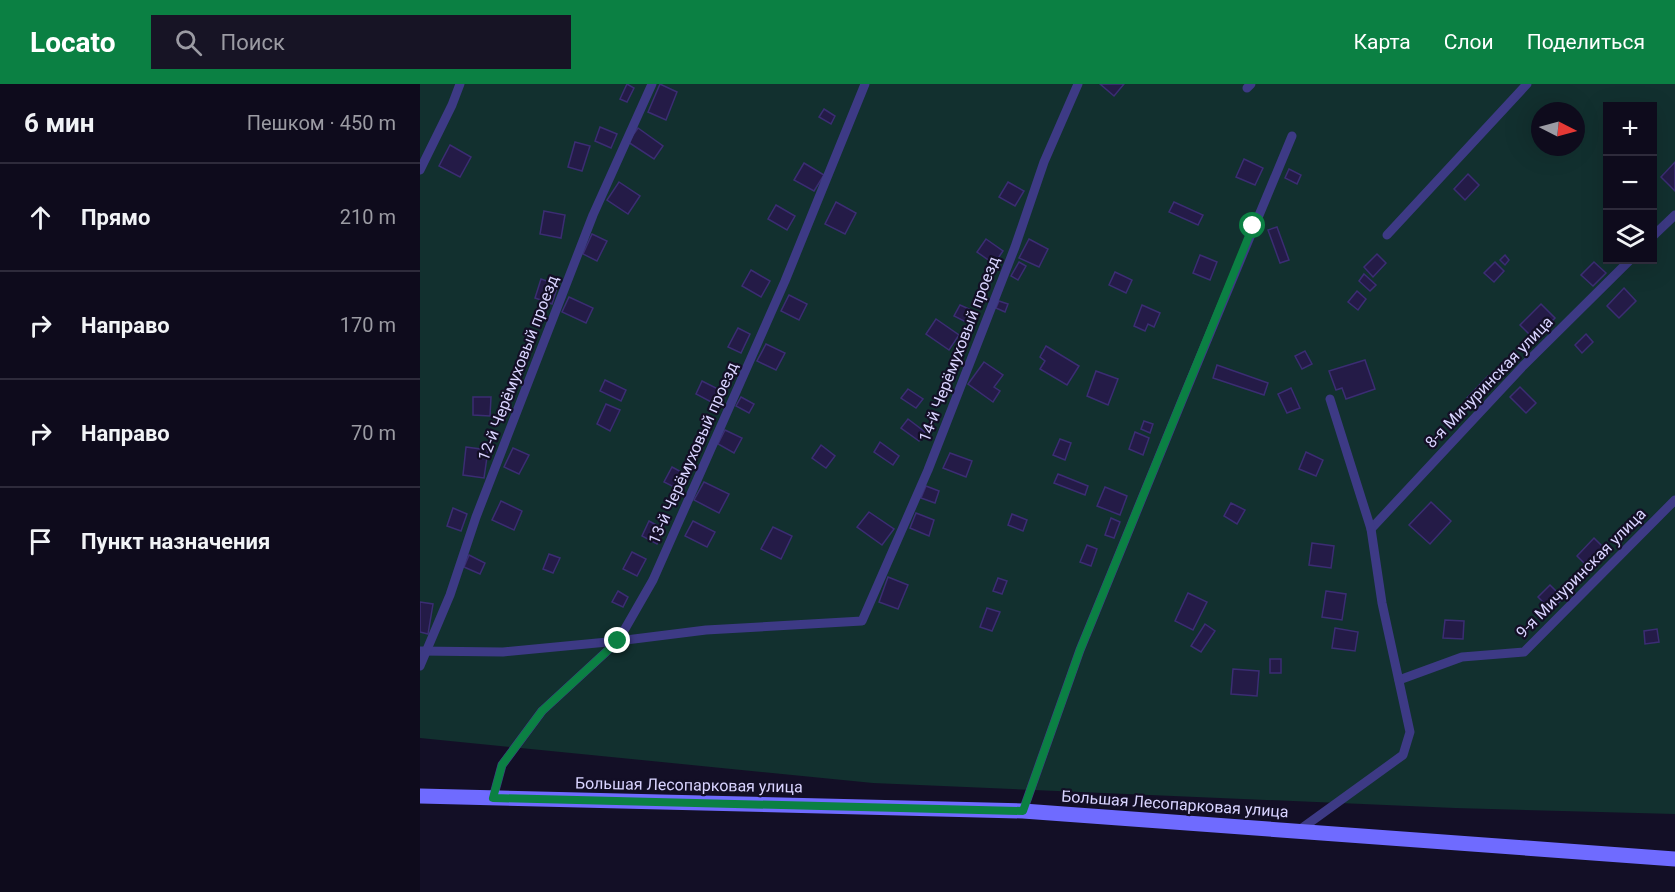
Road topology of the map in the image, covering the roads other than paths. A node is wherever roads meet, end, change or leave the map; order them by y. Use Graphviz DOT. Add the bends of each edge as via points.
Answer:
graph roads {
  1 [pos="460,84"];
  2 [pos="652,84"];
  3 [pos="864,84"];
  4 [pos="1078,84"];
  5 [pos="1527,84"];
  6 [pos="1292,136"];
  7 [pos="420,170"];
  8 [pos="1675,215"];
  9 [pos="1657,233"];
  10 [pos="1387,235"];
  11 [pos="1626,264"];
  12 [pos="1330,399"];
  13 [pos="1675,500"];
  14 [pos="1371,528"];
  15 [pos="618,641"];
  16 [pos="423,651"];
  17 [pos="420,666"];
  18 [pos="1399,680"];
  19 [pos="420,796"];
  20 [pos="493,798"];
  21 [pos="1023,811"];
  22 [pos="1298,831"];
  23 [pos="1675,859"];
  1 -- 7 [label="lane"];
  2 -- 16 [label="lane, 12-й Черёмуховый проезд" via="592,215 450,595"];
  3 -- 15 [label="lane, 13-й Черёмуховый проезд" via="781,292 653,580"];
  4 -- 15 [label="lane, 14-й Черёмуховый проезд" via="1044,162 928,470 862,621 706,630"];
  5 -- 10 [label="lane"];
  6 -- 21 [label="lane" via="1085,639"];
  8 -- 9 [label="lane"];
  11 -- 14 [label="lane, 8-я Мичуринская улица" via="1523,366"];
  12 -- 14 [label="lane"];
  13 -- 18 [label="lane, 9-я Мичуринская улица" via="1524,652 1462,657"];
  14 -- 18 [label="lane"];
  15 -- 16 [label="lane" via="503,652"];
  15 -- 20 [label="lane, 13-й Черёмуховый проезд" via="542,711 502,765"];
  16 -- 17 [label="lane, 12-й Черёмуховый проезд"];
  18 -- 22 [label="lane" via="1410,732 1403,755"];
  19 -- 20 [label="main road, Большая Лесопарковая улица"];
  20 -- 21 [label="main road, Большая Лесопарковая улица"];
  21 -- 22 [label="main road, Большая Лесопарковая улица"];
  22 -- 23 [label="main road, Большая Лесопарковая улица"];
}
